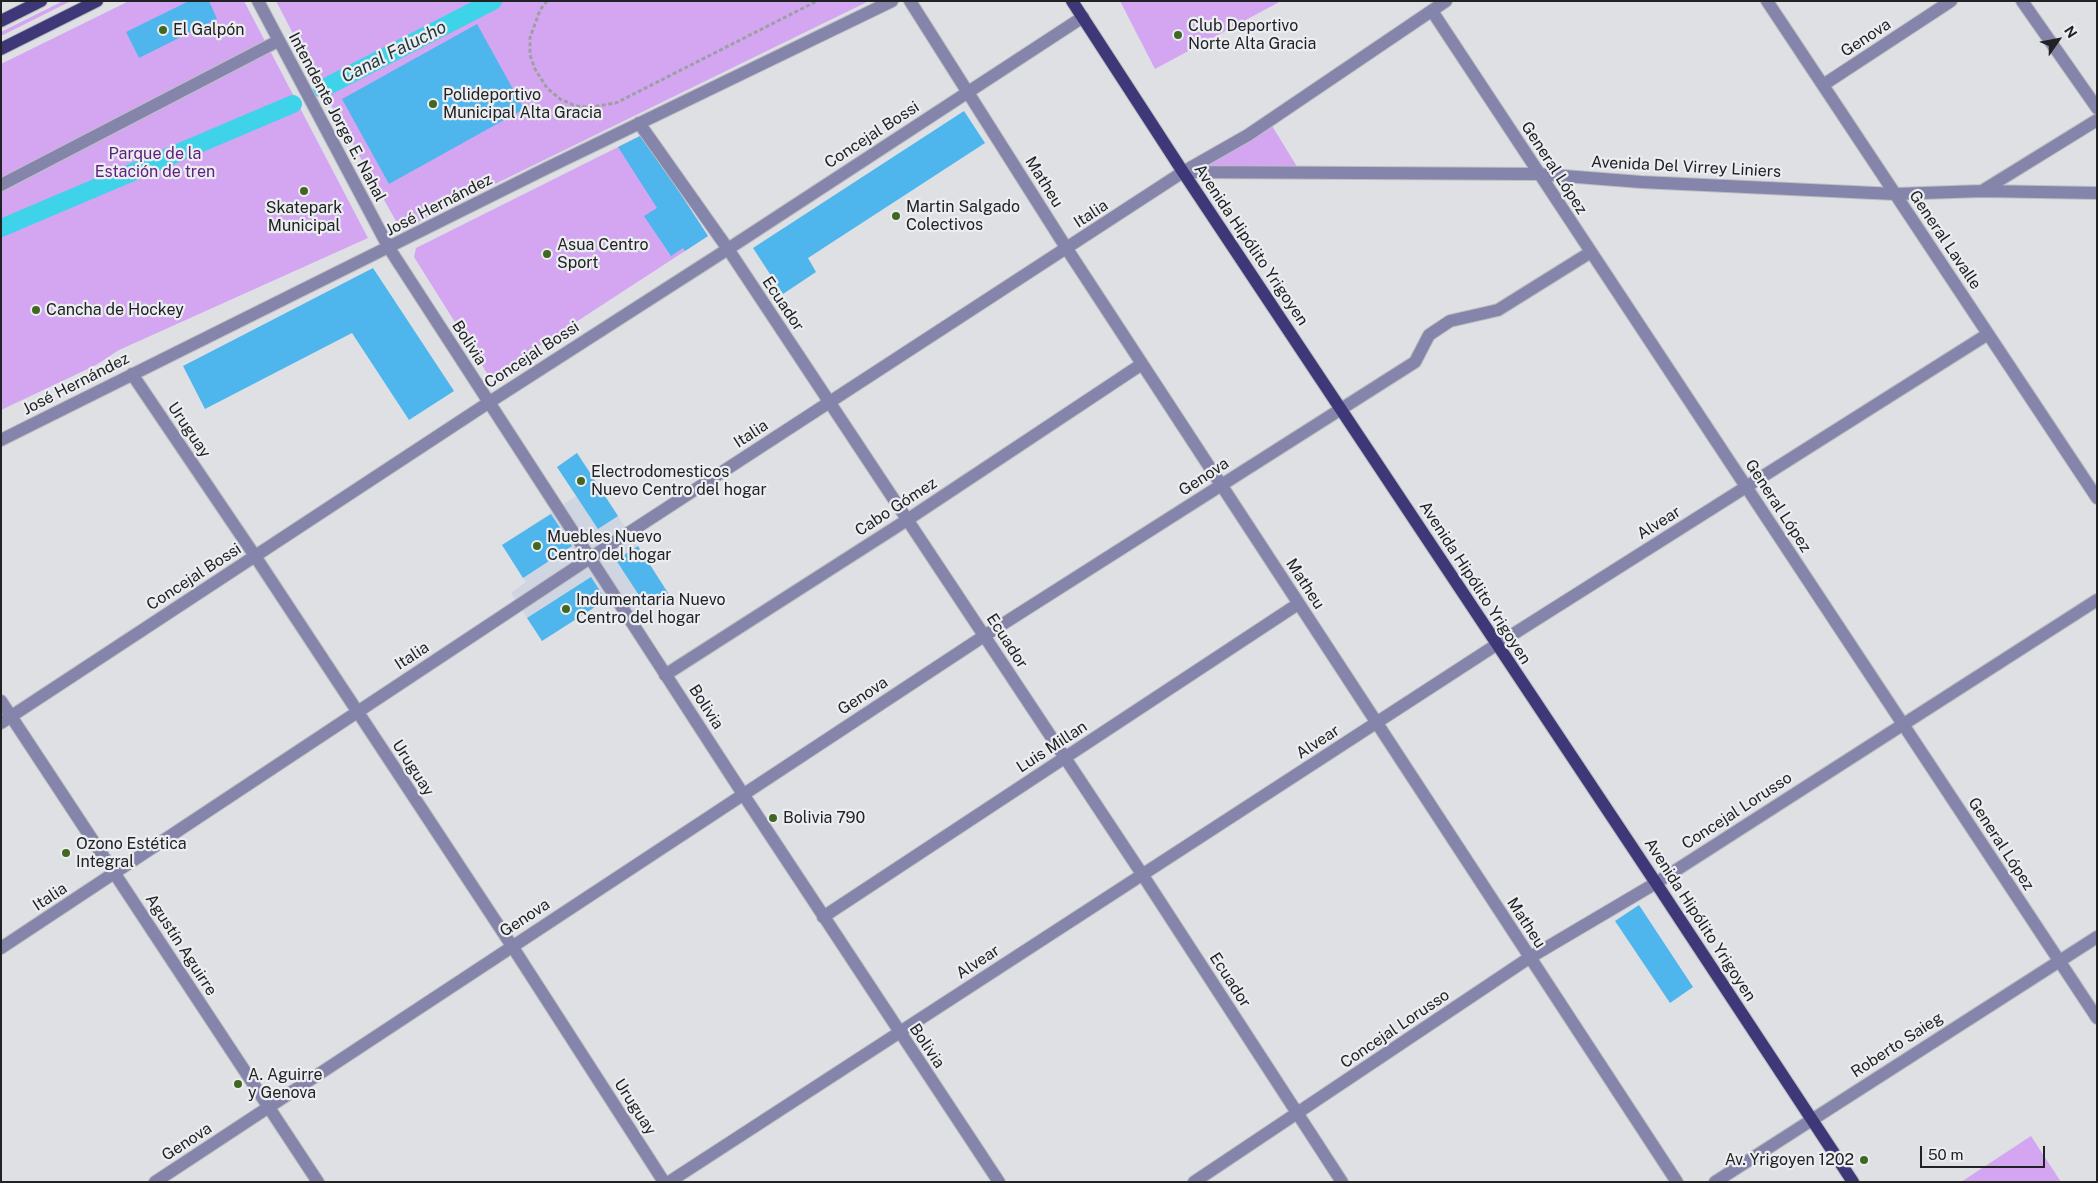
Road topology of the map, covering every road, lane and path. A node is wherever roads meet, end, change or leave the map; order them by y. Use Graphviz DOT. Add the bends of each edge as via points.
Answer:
graph roads {
  1 [pos="41,1"];
  2 [pos="97,1"];
  3 [pos="258,1"];
  4 [pos="547,1"];
  5 [pos="817,1"];
  6 [pos="892,1"];
  7 [pos="910,1"];
  8 [pos="1072,1"];
  9 [pos="1446,1"];
  10 [pos="1767,1"];
  11 [pos="1951,1"];
  12 [pos="2022,1"];
  13 [pos="1432,11"];
  14 [pos="1082,17"];
  15 [pos="1,21"];
  16 [pos="278,41"];
  17 [pos="1,49"];
  18 [pos="1823,85"];
  19 [pos="968,92"];
  20 [pos="2097,108"];
  21 [pos="2097,120"];
  22 [pos="639,123"];
  23 [pos="1183,172"];
  24 [pos="1539,174"];
  25 [pos="1,185"];
  26 [pos="1982,191"];
  27 [pos="2097,193"];
  28 [pos="1895,194"];
  29 [pos="389,248"];
  30 [pos="728,249"];
  31 [pos="1066,249"];
  32 [pos="1591,252"];
  33 [pos="1988,334"];
  34 [pos="1142,364"];
  35 [pos="132,374"];
  36 [pos="829,402"];
  37 [pos="488,403"];
  38 [pos="1340,409"];
  39 [pos="1,440"];
  40 [pos="1221,485"];
  41 [pos="1746,487"];
  42 [pos="2097,498"];
  43 [pos="907,520"];
  44 [pos="255,556"];
  45 [pos="590,558"];
  46 [pos="2097,600"];
  47 [pos="1298,604"];
  48 [pos="984,636"];
  49 [pos="1496,645"];
  50 [pos="666,675"];
  51 [pos="1,701"];
  52 [pos="357,711"];
  53 [pos="6,719"];
  54 [pos="1377,724"];
  55 [pos="1902,724"];
  56 [pos="1064,758"];
  57 [pos="743,794"];
  58 [pos="114,873"];
  59 [pos="1142,874"];
  60 [pos="1656,883"];
  61 [pos="823,917"];
  62 [pos="2097,936"];
  63 [pos="512,946"];
  64 [pos="1,948"];
  65 [pos="1529,958"];
  66 [pos="2059,961"];
  67 [pos="2097,1018"];
  68 [pos="899,1034"];
  69 [pos="269,1108"];
  70 [pos="1298,1114"];
  71 [pos="1812,1120"];
  72 [pos="155,1182"];
  73 [pos="318,1182"];
  74 [pos="664,1182"];
  75 [pos="669,1182"];
  76 [pos="999,1182"];
  77 [pos="1194,1182"];
  78 [pos="1342,1182"];
  79 [pos="1677,1182"];
  80 [pos="1715,1182"];
  81 [pos="1852,1182"];
  1 -- 15 [label="main road"];
  2 -- 17 [label="main road"];
  3 -- 16 [label="street, Intendente Jorge E. Nahal"];
  4 -- 5 [label="path" via="540,10 530,38 530,54 535,69 547,88 560,99 576,106 591,107 616,102"];
  6 -- 22 [label="street, José Hernández"];
  7 -- 19 [label="street, Matheu"];
  8 -- 14 [label="main road, Avenida Hipólito Yrigoyen"];
  9 -- 13 [label="street, Italia"];
  10 -- 18 [label="street, General Lavalle"];
  11 -- 18 [label="street, Genova"];
  12 -- 20 [label="street"];
  13 -- 23 [label="street, Italia" via="1248,135"];
  13 -- 24 [label="street, General López"];
  14 -- 19 [label="street, Concejal Bossi"];
  14 -- 23 [label="main road, Avenida Hipólito Yrigoyen"];
  16 -- 25 [label="street"];
  16 -- 29 [label="street, Intendente Jorge E. Nahal"];
  18 -- 28 [label="street, General Lavalle"];
  19 -- 30 [label="street, Concejal Bossi"];
  19 -- 31 [label="street, Matheu"];
  21 -- 26 [label="street"];
  22 -- 29 [label="street, José Hernández"];
  22 -- 30 [label="street, Ecuador"];
  23 -- 24 [label="street, Avenida Del Virrey Liniers"];
  23 -- 31 [label="street, Italia"];
  23 -- 38 [label="main road, Avenida Hipólito Yrigoyen"];
  24 -- 28 [label="street, Avenida Del Virrey Liniers"];
  24 -- 32 [label="street, General López"];
  26 -- 27 [label="street, Avenida Del Virrey Liniers"];
  26 -- 28 [label="street, Avenida Del Virrey Liniers"];
  28 -- 33 [label="street, General Lavalle"];
  29 -- 35 [label="street, José Hernández"];
  29 -- 37 [label="street, Bolivia"];
  30 -- 36 [label="street, Ecuador"];
  30 -- 37 [label="street, Concejal Bossi"];
  31 -- 34 [label="street, Matheu"];
  31 -- 36 [label="street, Italia"];
  32 -- 38 [label="street, Genova" via="1498,310 1450,321 1429,335 1415,362"];
  32 -- 41 [label="street, General López"];
  33 -- 41 [label="street, Alvear"];
  33 -- 42 [label="street, General Lavalle"];
  34 -- 40 [label="street, Matheu"];
  34 -- 43 [label="street, Cabo Gómez"];
  35 -- 39 [label="street, José Hernández"];
  35 -- 44 [label="street, Uruguay"];
  36 -- 43 [label="street, Ecuador"];
  36 -- 45 [label="street, Italia"];
  37 -- 44 [label="street, Concejal Bossi"];
  37 -- 45 [label="street, Bolivia"];
  38 -- 40 [label="street, Genova"];
  38 -- 49 [label="main road, Avenida Hipólito Yrigoyen"];
  40 -- 47 [label="street, Matheu"];
  40 -- 48 [label="street, Genova"];
  41 -- 49 [label="street, Alvear"];
  41 -- 55 [label="street, General López"];
  43 -- 48 [label="street, Ecuador"];
  43 -- 50 [label="street, Cabo Gómez"];
  44 -- 52 [label="street, Uruguay"];
  44 -- 53 [label="street, Concejal Bossi"];
  45 -- 50 [label="street, Bolivia"];
  45 -- 52 [label="street, Italia"];
  46 -- 55 [label="street, Concejal Lorusso"];
  47 -- 54 [label="street, Matheu"];
  47 -- 56 [label="street, Luis Millan"];
  48 -- 56 [label="street, Ecuador"];
  48 -- 57 [label="street, Genova"];
  49 -- 54 [label="street, Alvear"];
  49 -- 60 [label="main road, Avenida Hipólito Yrigoyen"];
  50 -- 57 [label="street, Bolivia"];
  51 -- 53 [label="street, Agustín Aguirre"];
  52 -- 58 [label="street, Italia"];
  52 -- 63 [label="street, Uruguay"];
  53 -- 58 [label="street, Agustín Aguirre"];
  54 -- 59 [label="street, Alvear"];
  54 -- 65 [label="street, Matheu"];
  55 -- 60 [label="street, Concejal Lorusso"];
  55 -- 66 [label="street, General López"];
  56 -- 59 [label="street, Ecuador"];
  56 -- 61 [label="street, Luis Millan"];
  57 -- 61 [label="street, Bolivia"];
  57 -- 63 [label="street, Genova"];
  58 -- 64 [label="street, Italia"];
  58 -- 69 [label="street, Agustín Aguirre"];
  59 -- 68 [label="street, Alvear"];
  59 -- 70 [label="street, Ecuador"];
  60 -- 65 [label="street, Concejal Lorusso"];
  60 -- 71 [label="main road, Avenida Hipólito Yrigoyen"];
  61 -- 68 [label="street, Bolivia"];
  62 -- 66 [label="street, Roberto Saieg"];
  63 -- 69 [label="street, Genova"];
  63 -- 74 [label="street, Uruguay"];
  65 -- 70 [label="street, Concejal Lorusso"];
  65 -- 79 [label="street, Matheu"];
  66 -- 67 [label="street, General López"];
  66 -- 71 [label="street, Roberto Saieg"];
  68 -- 75 [label="street, Alvear"];
  68 -- 76 [label="street, Bolivia"];
  69 -- 72 [label="street, Genova"];
  69 -- 73 [label="street, Agustín Aguirre"];
  70 -- 77 [label="street, Concejal Lorusso"];
  70 -- 78 [label="street, Ecuador"];
  71 -- 80 [label="street, Roberto Saieg"];
  71 -- 81 [label="main road, Avenida Hipólito Yrigoyen"];
}
